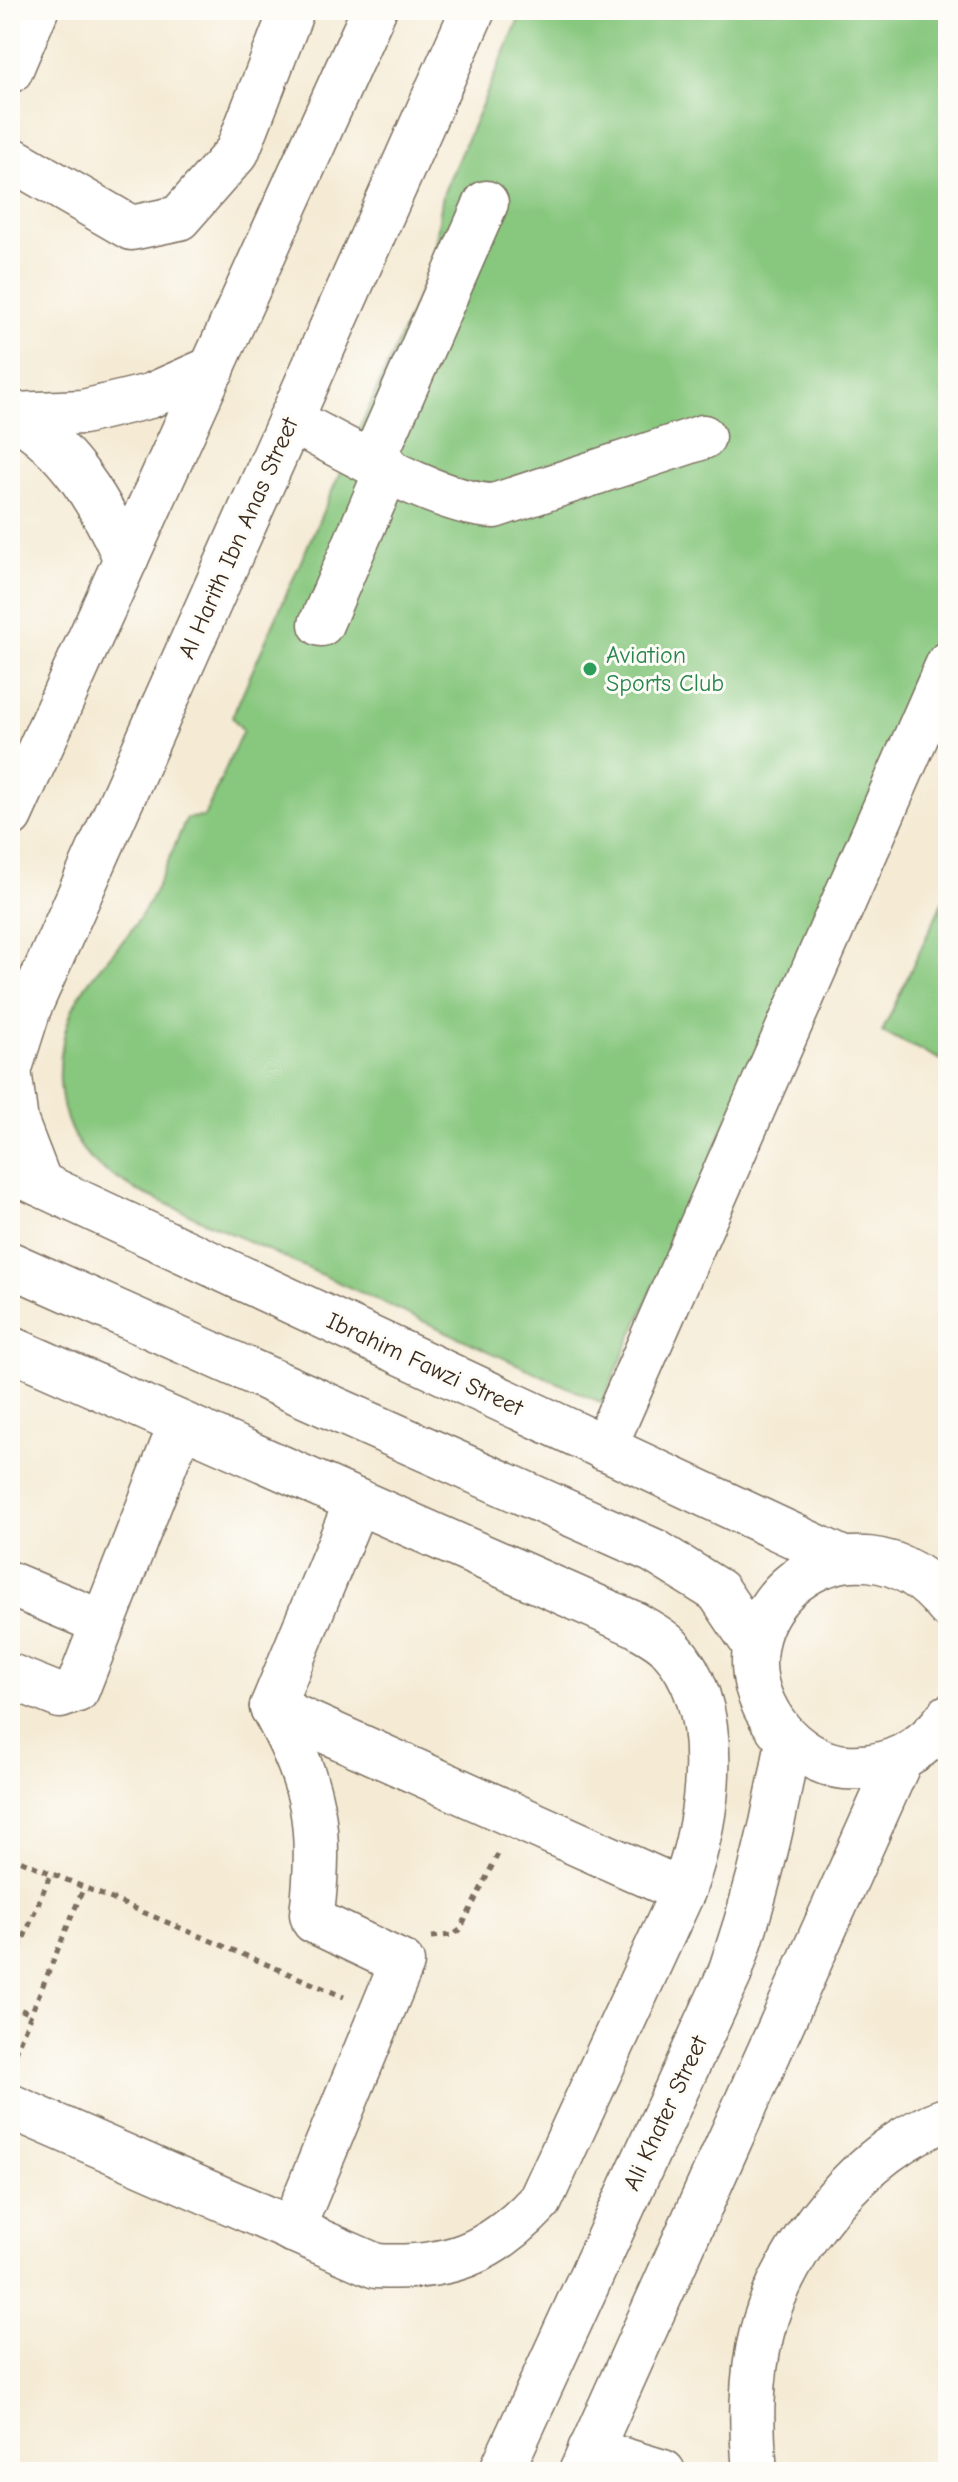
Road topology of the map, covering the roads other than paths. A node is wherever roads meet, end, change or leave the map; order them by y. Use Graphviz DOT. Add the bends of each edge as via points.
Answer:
graph roads {
  1 [pos="36,10"];
  2 [pos="292,10"];
  3 [pos="374,10"];
  4 [pos="473,10"];
  5 [pos="10,71"];
  6 [pos="10,158"];
  7 [pos="486,203"];
  8 [pos="213,368"];
  9 [pos="12,414"];
  10 [pos="290,420"];
  11 [pos="703,437"];
  12 [pos="380,464"];
  13 [pos="126,559"];
  14 [pos="321,624"];
  15 [pos="948,664"];
  16 [pos="10,815"];
  17 [pos="19,1011"];
  18 [pos="10,1068"];
  19 [pos="10,1077"];
  20 [pos="25,1177"];
  21 [pos="10,1264"];
  22 [pos="10,1348"];
  23 [pos="180,1426"];
  24 [pos="604,1448"];
  25 [pos="357,1501"];
  26 [pos="841,1558"];
  27 [pos="10,1584"];
  28 [pos="942,1588"];
  29 [pos="103,1623"];
  30 [pos="755,1646"];
  31 [pos="10,1676"];
  32 [pos="272,1707"];
  33 [pos="948,1717"];
  34 [pos="788,1740"];
  35 [pos="900,1760"];
  36 [pos="683,1891"];
  37 [pos="10,2106"];
  38 [pos="948,2119"];
  39 [pos="292,2230"];
  40 [pos="586,2461"];
  41 [pos="501,2472"];
  42 [pos="663,2472"];
  43 [pos="755,2472"];
  1 -- 5 [label="street"];
  2 -- 6 [label="street" via="237,152 179,218 131,228"];
  3 -- 8 [label="street"];
  4 -- 10 [label="street, Al Harith Ibn Anas Street"];
  7 -- 12 [label="street"];
  8 -- 9 [label="street" via="136,400 83,412"];
  8 -- 13 [label="street"];
  9 -- 13 [label="street" via="62,454 81,478 100,503"];
  10 -- 12 [label="street"];
  10 -- 17 [label="street, Al Harith Ibn Anas Street"];
  11 -- 12 [label="street" via="494,506 460,502"];
  12 -- 14 [label="street"];
  13 -- 16 [label="street"];
  15 -- 24 [label="street"];
  17 -- 18 [label="street, Al Harith Ibn Anas Street"];
  19 -- 20 [label="street"];
  20 -- 24 [label="street, Ibrahim Fawzi Street"];
  21 -- 30 [label="street" via="654,1551 718,1591"];
  22 -- 23 [label="street"];
  23 -- 25 [label="street"];
  23 -- 29 [label="street"];
  24 -- 26 [label="street, Ibrahim Fawzi Street"];
  25 -- 32 [label="street"];
  25 -- 36 [label="street" via="635,1624 670,1648 693,1683 704,1724 707,1766 698,1851"];
  26 -- 28 [label="street" via="889,1561"];
  26 -- 30 [label="street" via="801,1575 771,1605"];
  27 -- 29 [label="street"];
  29 -- 31 [label="street" via="72,1694 60,1696"];
  30 -- 34 [label="street" via="755,1680 767,1713"];
  32 -- 36 [label="street"];
  32 -- 39 [label="street" via="299,1754 314,1809 314,1921 402,1963"];
  33 -- 35 [label="street" via="931,1739"];
  34 -- 35 [label="street" via="812,1757 841,1767 871,1768"];
  34 -- 41 [label="street, Ali Khater Street" via="756,1896 730,1973"];
  35 -- 40 [label="street"];
  36 -- 39 [label="street" via="540,2201 515,2228 449,2262 413,2268 376,2266"];
  37 -- 39 [label="street"];
  38 -- 43 [label="street" via="924,2127 854,2179 797,2248 762,2331 750,2421"];
  40 -- 42 [label="street"];
}
